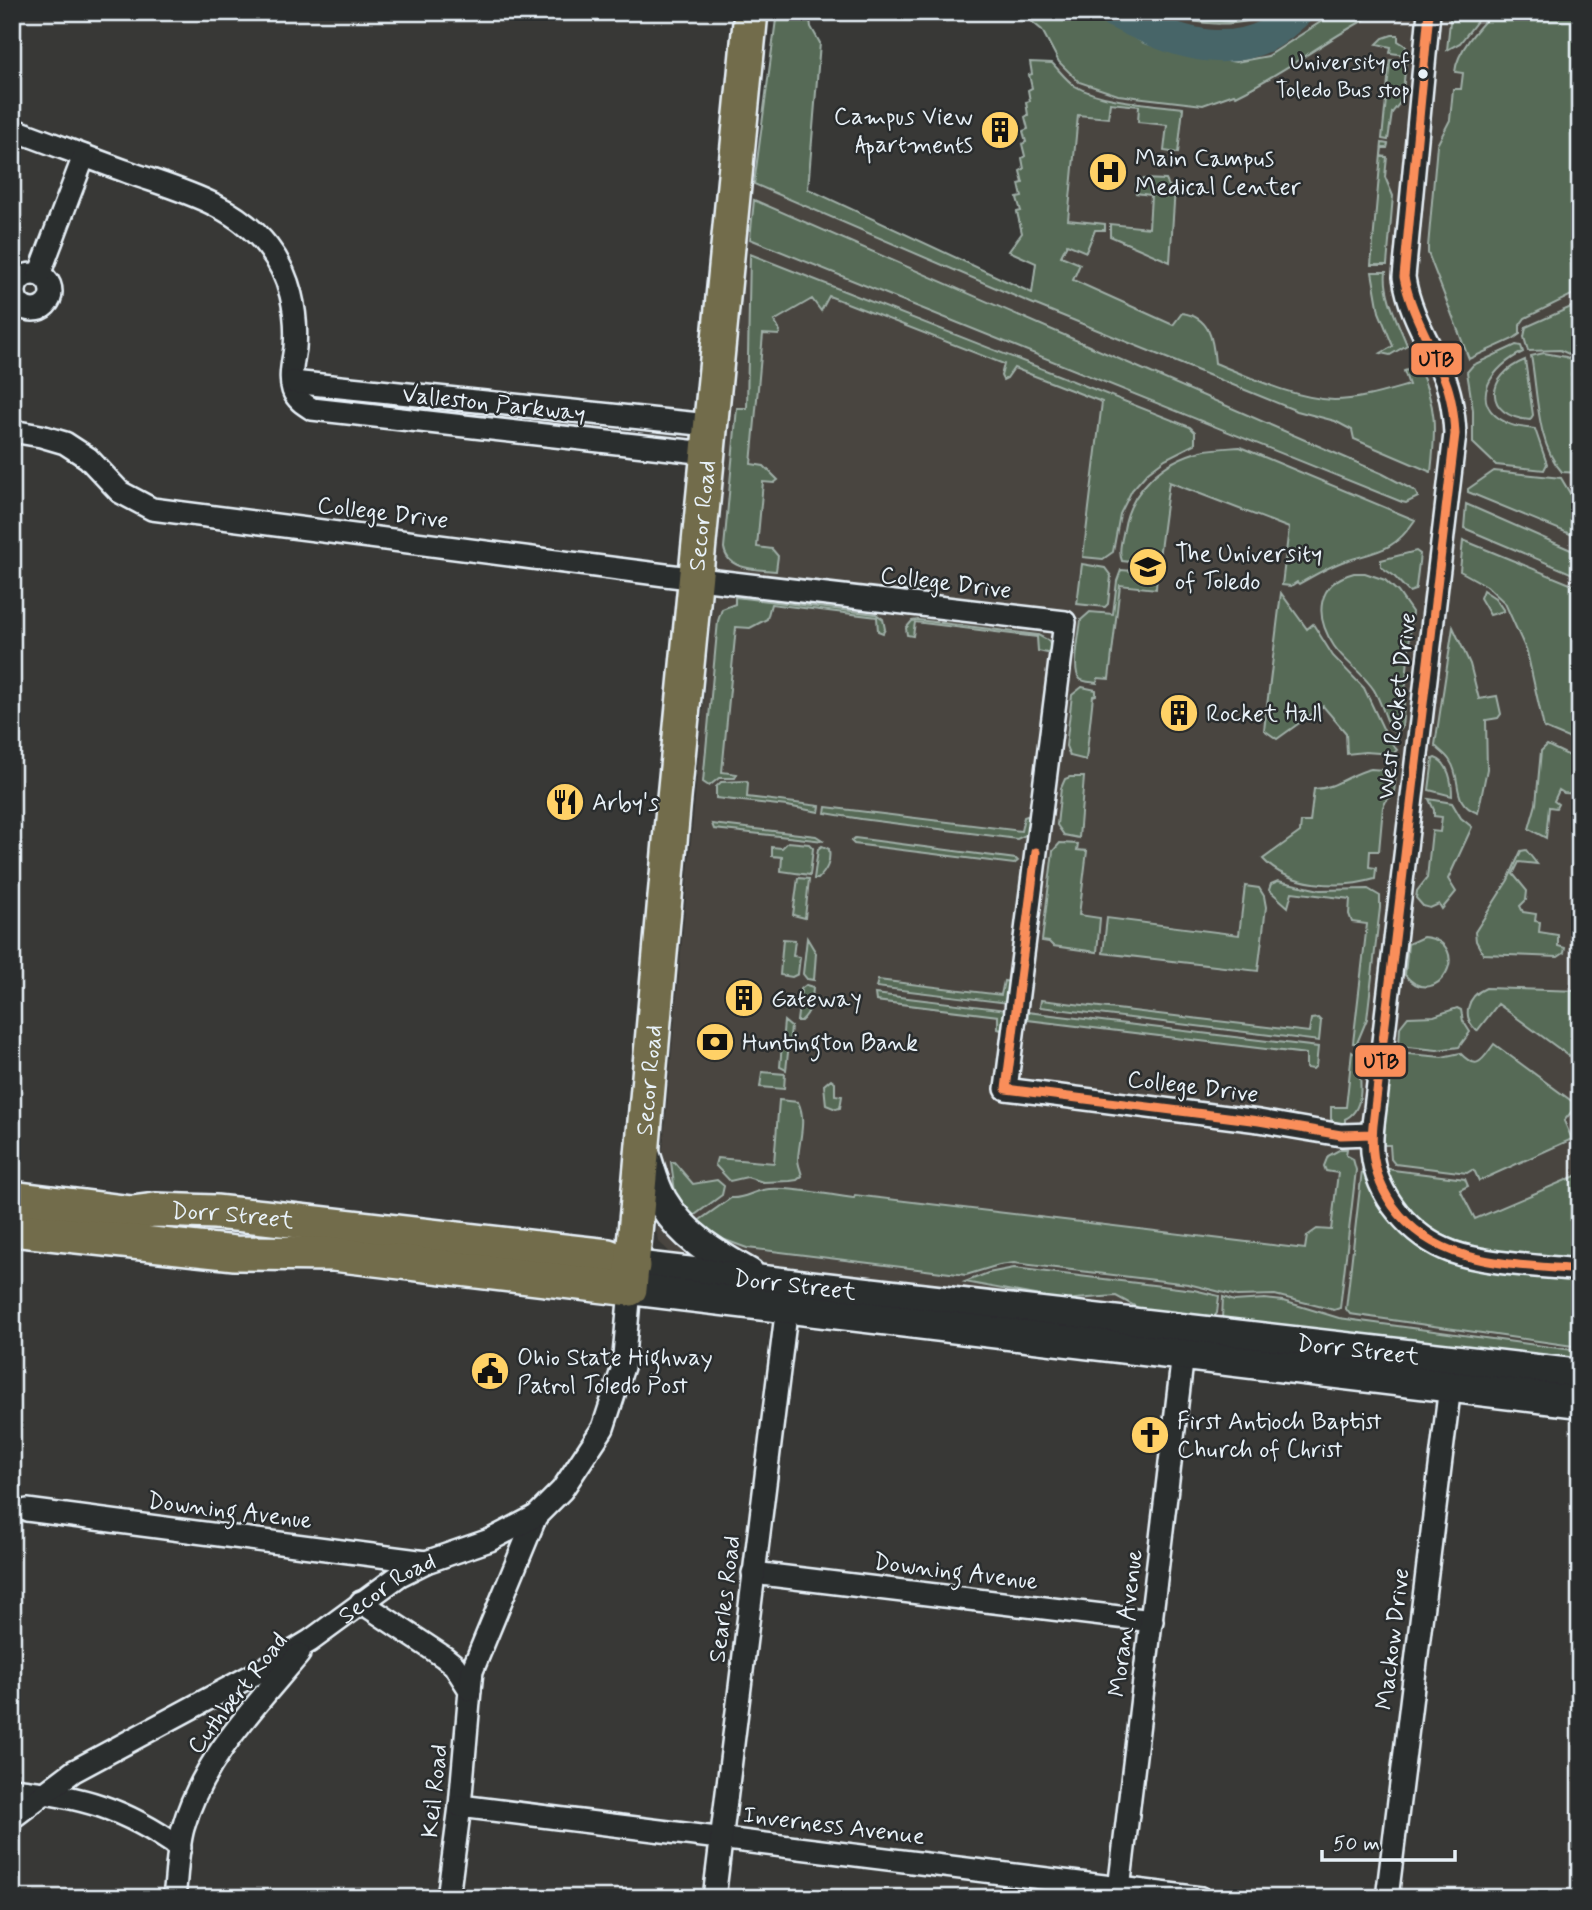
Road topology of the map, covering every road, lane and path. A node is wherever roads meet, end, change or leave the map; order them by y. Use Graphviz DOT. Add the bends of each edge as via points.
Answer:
graph roads {
  1 [pos="751,12"];
  2 [pos="1429,12"];
  3 [pos="12,129"];
  4 [pos="84,156"];
  5 [pos="39,275"];
  6 [pos="292,382"];
  7 [pos="448,398"];
  8 [pos="446,424"];
  9 [pos="12,431"];
  10 [pos="708,439"];
  11 [pos="695,579"];
  12 [pos="1373,1134"];
  13 [pos="643,1150"];
  14 [pos="12,1198"];
  15 [pos="12,1229"];
  16 [pos="1580,1270"];
  17 [pos="631,1278"];
  18 [pos="761,1281"];
  19 [pos="787,1306"];
  20 [pos="1119,1334"];
  21 [pos="1183,1354"];
  22 [pos="1580,1375"];
  23 [pos="1450,1386"];
  24 [pos="1580,1402"];
  25 [pos="27,1510"];
  26 [pos="536,1516"];
  27 [pos="426,1562"];
  28 [pos="753,1573"];
  29 [pos="361,1602"];
  30 [pos="1152,1621"];
  31 [pos="310,1641"];
  32 [pos="470,1689"];
  33 [pos="12,1789"];
  34 [pos="44,1792"];
  35 [pos="460,1806"];
  36 [pos="12,1818"];
  37 [pos="722,1837"];
  38 [pos="180,1848"];
  39 [pos="1118,1893"];
  40 [pos="174,1898"];
  41 [pos="448,1898"];
  42 [pos="714,1898"];
  43 [pos="1201,1898"];
  44 [pos="1387,1898"];
  1 -- 10 [label="main road, Secor Road"];
  2 -- 12 [label="street, West Rocket Drive" via="1404,277 1420,329 1444,376 1455,433"];
  3 -- 4 [label="street"];
  4 -- 5 [label="street"];
  4 -- 6 [label="street" via="224,209 268,246 287,281 293,305"];
  6 -- 7 [label="street, Valleston Parkway"];
  6 -- 8 [label="street, Valleston Parkway" via="294,394 312,409"];
  7 -- 8 [label="street"];
  7 -- 10 [label="street, Valleston Parkway"];
  8 -- 10 [label="street, Valleston Parkway"];
  9 -- 11 [label="street, College Drive" via="65,443 88,458 120,492 152,509"];
  10 -- 11 [label="main road, Secor Road"];
  11 -- 12 [label="street, College Drive" via="1065,622 1006,1088 1341,1135"];
  11 -- 13 [label="main road, Secor Road"];
  12 -- 16 [label="street, West Rocket Drive" via="1374,1164 1385,1193 1404,1220 1434,1244 1471,1257"];
  13 -- 17 [label="main road, Secor Road"];
  13 -- 18 [label="main road" via="660,1199 683,1230"];
  14 -- 17 [label="main road, Dorr Street" via="132,1213 215,1212 278,1218 608,1256"];
  15 -- 17 [label="main road, Dorr Street" via="234,1253 333,1254"];
  17 -- 18 [label="main road, Dorr Street"];
  17 -- 19 [label="main road, Dorr Street"];
  17 -- 26 [label="street, Secor Road" via="623,1367 603,1428 562,1490"];
  18 -- 20 [label="main road, Dorr Street"];
  19 -- 20 [label="main road, Dorr Street"];
  19 -- 28 [label="street, Searles Road"];
  20 -- 21 [label="main road, Dorr Street"];
  20 -- 22 [label="main road, Dorr Street"];
  21 -- 23 [label="main road, Dorr Street"];
  21 -- 30 [label="street, Moran Avenue"];
  23 -- 24 [label="main road, Dorr Street"];
  23 -- 44 [label="street, Mackow Drive"];
  25 -- 27 [label="street, Downing Avenue"];
  26 -- 27 [label="street, Secor Road" via="490,1540"];
  26 -- 32 [label="street, Keil Road" via="472,1671"];
  27 -- 29 [label="street, Secor Road"];
  28 -- 30 [label="street, Downing Avenue"];
  28 -- 37 [label="street, Searles Road"];
  29 -- 31 [label="street, Secor Road"];
  29 -- 32 [label="street" via="444,1657"];
  30 -- 39 [label="street, Moran Avenue"];
  31 -- 34 [label="street, Secor Road" via="95,1759"];
  31 -- 38 [label="street, Cuthbert Road" via="214,1761 188,1813"];
  32 -- 35 [label="street, Keil Road"];
  33 -- 34 [label="street"];
  34 -- 36 [label="street, Secor Road"];
  34 -- 38 [label="street" via="120,1812"];
  35 -- 37 [label="street, Inverness Avenue"];
  35 -- 41 [label="street, Keil Road"];
  37 -- 39 [label="street, Inverness Avenue"];
  37 -- 42 [label="street, Searles Road"];
  38 -- 40 [label="street, Cuthbert Road"];
  39 -- 43 [label="street, Inverness Avenue"];
}
